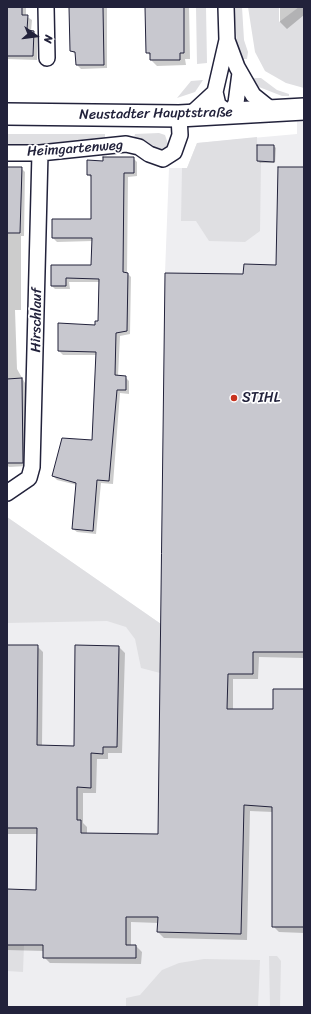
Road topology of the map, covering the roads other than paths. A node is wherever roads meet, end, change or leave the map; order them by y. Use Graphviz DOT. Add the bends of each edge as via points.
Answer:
graph roads {
  1 [pos="46,7"];
  2 [pos="226,7"];
  3 [pos="227,40"];
  4 [pos="47,58"];
  5 [pos="240,73"];
  6 [pos="214,92"];
  7 [pos="304,109"];
  8 [pos="273,111"];
  9 [pos="7,114"];
  10 [pos="230,114"];
  11 [pos="184,116"];
  12 [pos="7,153"];
  13 [pos="40,153"];
  14 [pos="7,479"];
  15 [pos="23,483"];
  16 [pos="7,493"];
  1 -- 4 [label="street"];
  2 -- 3 [label="street"];
  3 -- 5 [label="street"];
  3 -- 6 [label="street"];
  5 -- 8 [label="street" via="253,95"];
  5 -- 10 [label="street" via="236,103"];
  6 -- 10 [label="street" via="218,105"];
  6 -- 11 [label="street"];
  7 -- 8 [label="street, Neustadter Hauptstraße"];
  8 -- 10 [label="street, Neustadter Hauptstraße"];
  9 -- 11 [label="street, Neustadter Hauptstraße"];
  10 -- 11 [label="street, Neustadter Hauptstraße"];
  11 -- 13 [label="street, Heimgartenweg" via="174,152 163,159 139,147 126,144"];
  12 -- 13 [label="street, Heimgartenweg"];
  13 -- 15 [label="street, Hirschlauf" via="32,467 29,478"];
  14 -- 15 [label="street"];
  15 -- 16 [label="street"];
}
